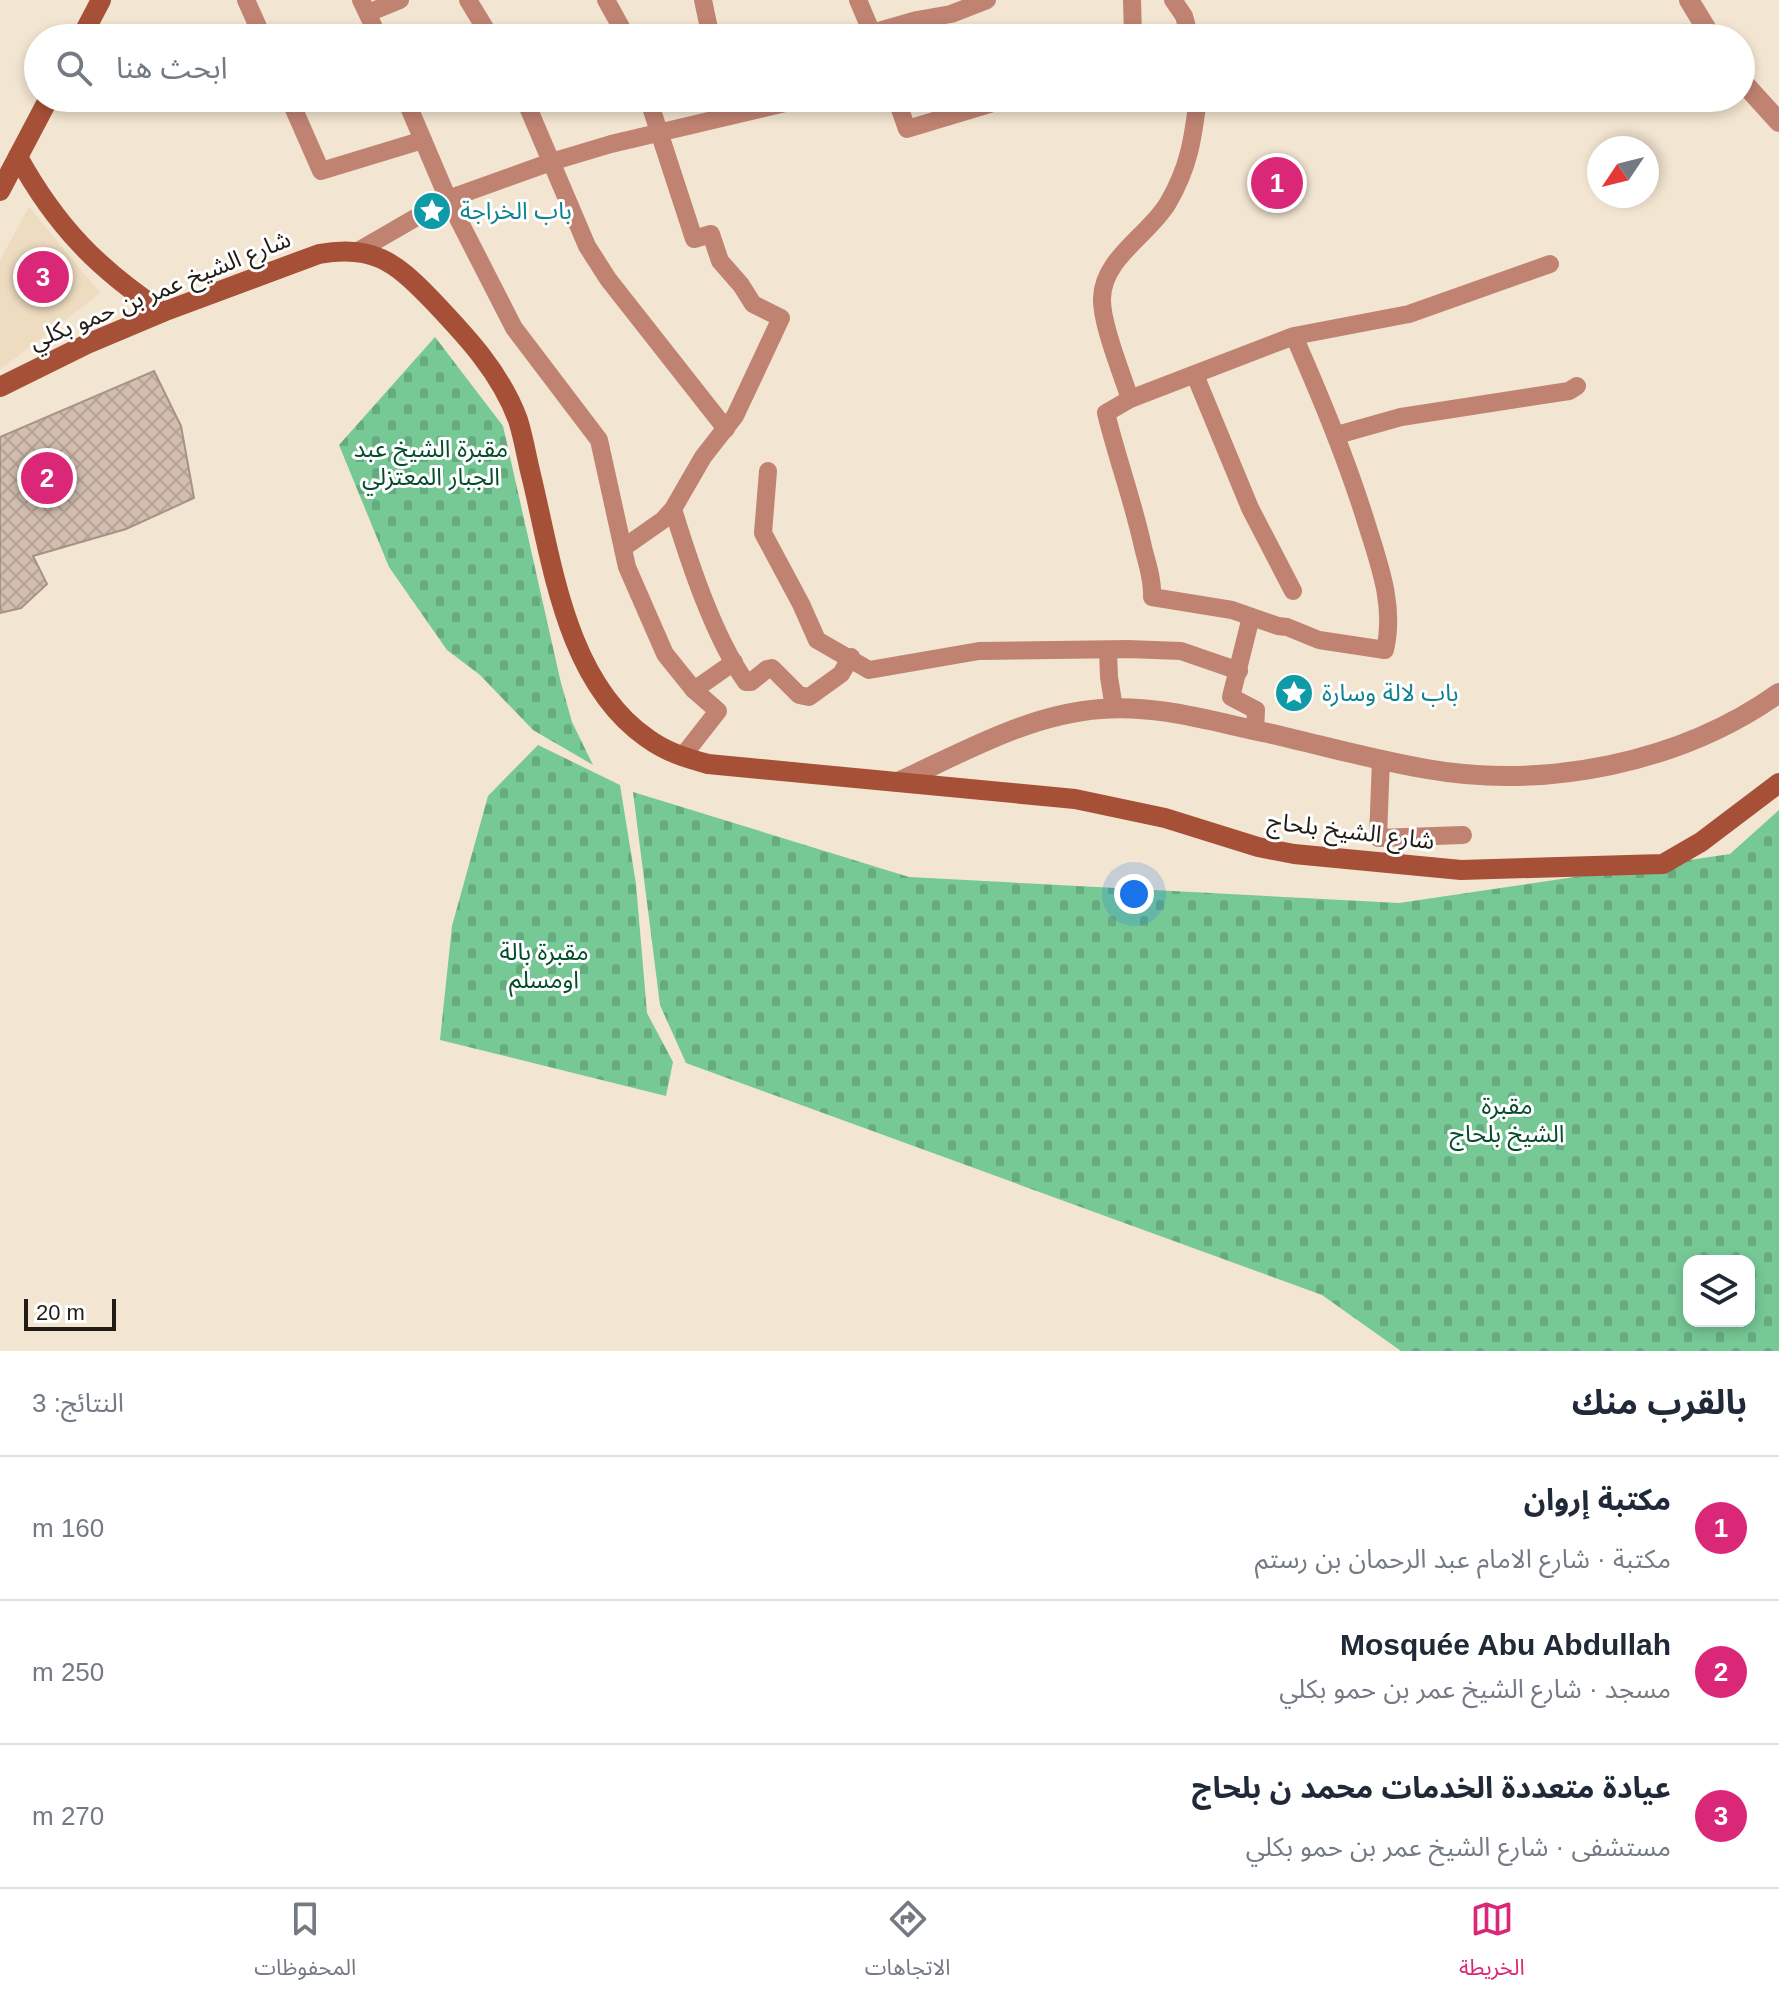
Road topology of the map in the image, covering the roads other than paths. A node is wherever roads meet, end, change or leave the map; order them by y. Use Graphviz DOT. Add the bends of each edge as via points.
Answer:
graph roads {
  1 [pos="101,0"];
  2 [pos="246,0"];
  3 [pos="400,0"];
  4 [pos="468,0"];
  5 [pos="606,0"];
  6 [pos="703,0"];
  7 [pos="858,0"];
  8 [pos="987,0"];
  9 [pos="1132,0"];
  10 [pos="1173,0"];
  11 [pos="1689,0"];
  12 [pos="364,7"];
  13 [pos="88,24"];
  14 [pos="257,24"];
  15 [pos="483,24"];
  16 [pos="619,24"];
  17 [pos="708,24"];
  18 [pos="868,24"];
  19 [pos="905,24"];
  20 [pos="1133,24"];
  21 [pos="1186,24"];
  22 [pos="1704,24"];
  23 [pos="1755,95"];
  24 [pos="42,112"];
  25 [pos="295,112"];
  26 [pos="411,112"];
  27 [pos="530,112"];
  28 [pos="653,112"];
  29 [pos="723,112"];
  30 [pos="749,112"];
  31 [pos="901,112"];
  32 [pos="963,112"];
  33 [pos="1196,112"];
  34 [pos="724,118"];
  35 [pos="1779,122"];
  36 [pos="660,134"];
  37 [pos="423,140"];
  38 [pos="18,157"];
  39 [pos="551,162"];
  40 [pos="0,191"];
  41 [pos="448,199"];
  42 [pos="358,251"];
  43 [pos="1550,264"];
  44 [pos="163,312"];
  45 [pos="1294,336"];
  46 [pos="1195,375"];
  47 [pos="1577,386"];
  48 [pos="0,387"];
  49 [pos="1130,399"];
  50 [pos="726,429"];
  51 [pos="1337,435"];
  52 [pos="768,471"];
  53 [pos="673,509"];
  54 [pos="623,548"];
  55 [pos="1293,591"];
  56 [pos="1251,617"];
  57 [pos="1108,650"];
  58 [pos="851,657"];
  59 [pos="734,662"];
  60 [pos="1239,671"];
  61 [pos="694,690"];
  62 [pos="1779,693"];
  63 [pos="1114,708"];
  64 [pos="1255,731"];
  65 [pos="682,757"];
  66 [pos="1381,759"];
  67 [pos="898,782"];
  68 [pos="1779,783"];
  69 [pos="1463,835"];
  1 -- 13 [label="main road"];
  2 -- 14 [label="street"];
  3 -- 12 [label="street"];
  4 -- 15 [label="street"];
  5 -- 16 [label="street"];
  6 -- 17 [label="street"];
  7 -- 18 [label="street"];
  8 -- 19 [label="street"];
  9 -- 20 [label="street"];
  10 -- 21 [label="street"];
  11 -- 22 [label="street"];
  23 -- 35 [label="street"];
  24 -- 38 [label="main road"];
  25 -- 37 [label="street" via="321,171"];
  26 -- 37 [label="street"];
  27 -- 39 [label="street"];
  28 -- 36 [label="street"];
  29 -- 34 [label="street"];
  30 -- 34 [label="street"];
  31 -- 32 [label="street" via="907,129"];
  33 -- 49 [label="street" via="1187,166 1167,204 1116,263 1103,290 1113,348"];
  34 -- 36 [label="street"];
  36 -- 39 [label="street"];
  36 -- 50 [label="street" via="694,239 711,234 720,261 753,304 781,318"];
  37 -- 41 [label="street"];
  38 -- 40 [label="main road"];
  38 -- 44 [label="main road" via="64,229 126,288"];
  39 -- 41 [label="street"];
  39 -- 50 [label="street" via="587,246 608,279"];
  41 -- 42 [label="street"];
  41 -- 54 [label="street" via="514,328 599,440"];
  42 -- 44 [label="main road, شارع الشيخ عمر بن حمو بكلي" via="319,254"];
  42 -- 65 [label="main road, شارع الشيخ عمر بن حمو بكلي" via="407,274 470,341 504,389 518,421 573,641 618,711 646,738"];
  43 -- 45 [label="street" via="1409,314"];
  44 -- 48 [label="main road, شارع الشيخ عمر بن حمو بكلي"];
  45 -- 46 [label="street"];
  45 -- 51 [label="street"];
  46 -- 49 [label="street"];
  46 -- 55 [label="street" via="1250,508"];
  47 -- 51 [label="street" via="1401,417"];
  49 -- 56 [label="street" via="1106,413 1132,499 1152,597"];
  50 -- 53 [label="street"];
  51 -- 56 [label="street" via="1387,594 1385,650 1319,640"];
  52 -- 58 [label="street" via="763,533 817,640"];
  53 -- 54 [label="street"];
  53 -- 59 [label="street" via="699,587"];
  54 -- 61 [label="street" via="665,654"];
  56 -- 60 [label="street"];
  57 -- 58 [label="street" via="979,651 869,670"];
  57 -- 60 [label="street" via="1181,651"];
  57 -- 63 [label="street"];
  58 -- 59 [label="street" via="841,674 804,697 772,668 746,682"];
  59 -- 61 [label="street"];
  60 -- 64 [label="street" via="1231,697 1256,710"];
  61 -- 65 [label="street" via="718,711"];
  62 -- 66 [label="street" via="1690,741 1604,766 1560,773 1471,774"];
  63 -- 64 [label="street"];
  63 -- 67 [label="street" via="1064,713 1018,728"];
  64 -- 66 [label="street"];
  65 -- 67 [label="main road, شارع الشيخ عمر بن حمو بكلي" via="743,769"];
  66 -- 69 [label="street" via="1378,838"];
  67 -- 68 [label="main road, شارع الشيخ بلحاج" via="1075,799 1294,854 1461,870 1663,864"];
}
